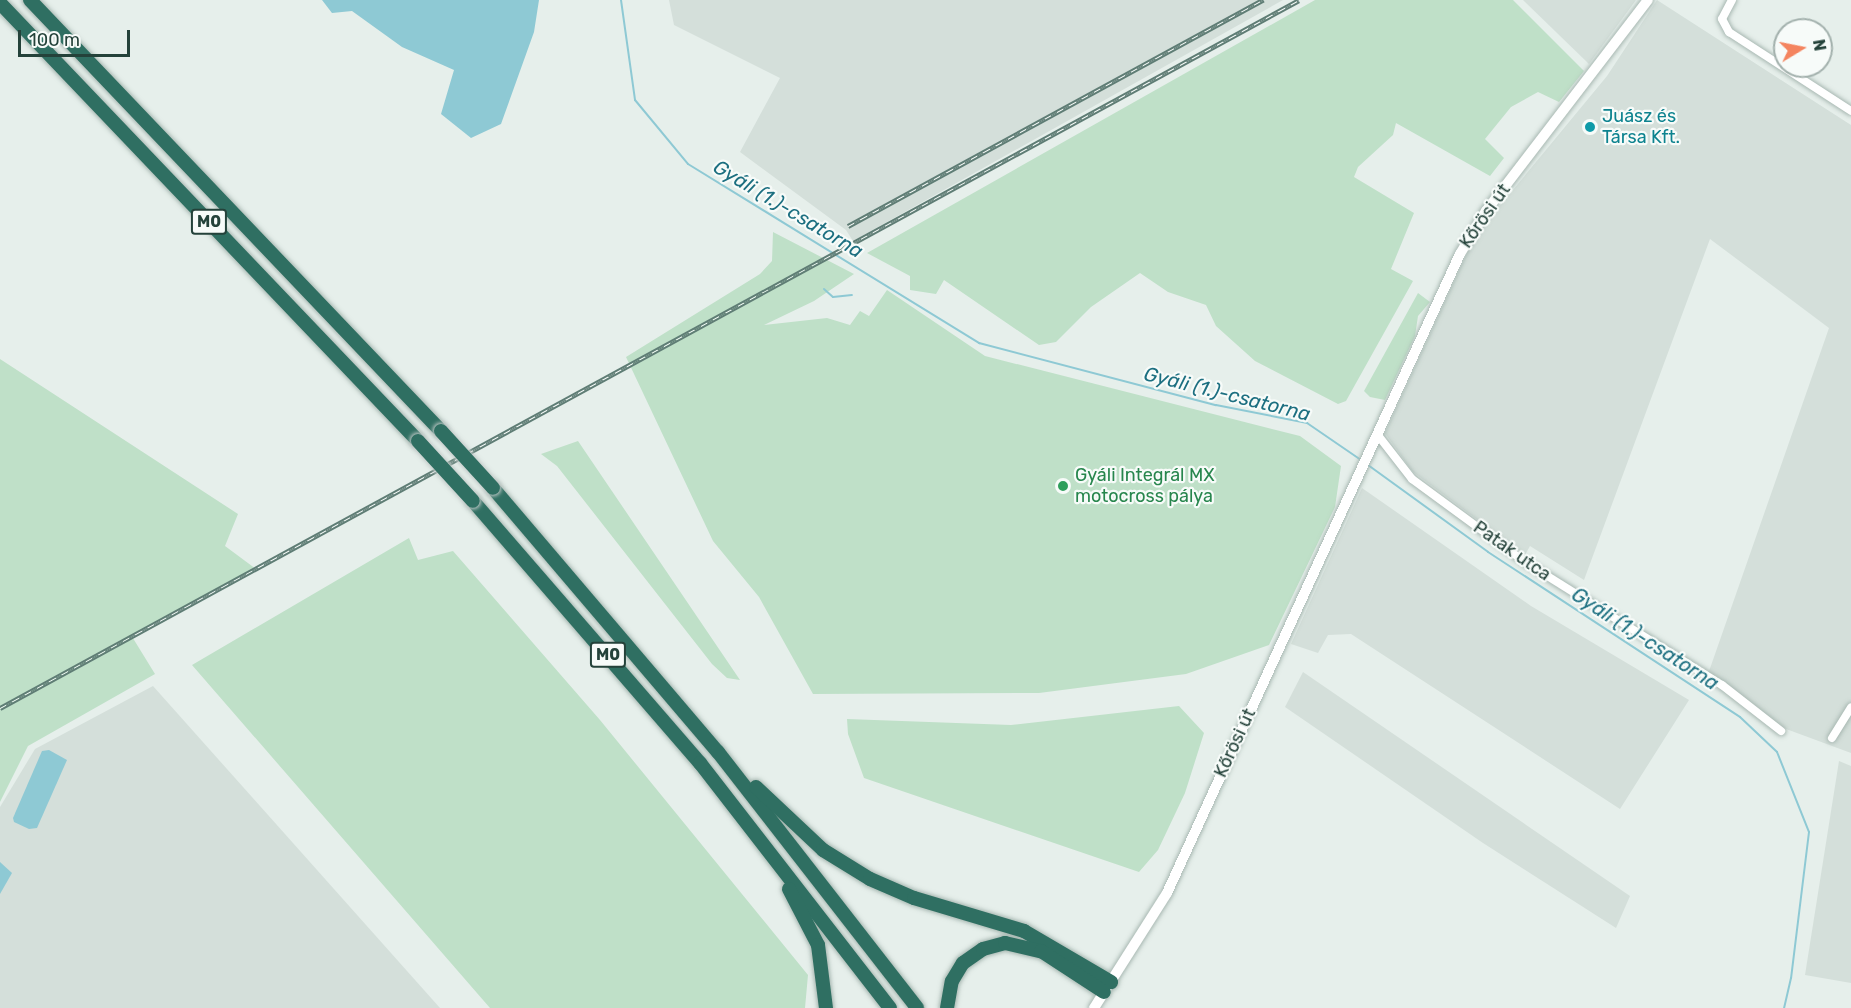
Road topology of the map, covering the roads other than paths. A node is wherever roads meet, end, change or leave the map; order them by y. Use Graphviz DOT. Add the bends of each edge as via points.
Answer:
graph roads {
  1 [pos="30,0"];
  2 [pos="1648,0"];
  3 [pos="1732,0"];
  4 [pos="0,3"];
  5 [pos="1851,111"];
  6 [pos="1377,434"];
  7 [pos="1851,707"];
  8 [pos="1781,731"];
  9 [pos="1832,738"];
  10 [pos="718,752"];
  11 [pos="739,812"];
  12 [pos="1108,987"];
  13 [pos="826,1008"];
  14 [pos="890,1008"];
  15 [pos="917,1008"];
  16 [pos="947,1008"];
  17 [pos="1094,1008"];
  1 -- 10 [label="highway, M0, bridge" via="441,430"];
  2 -- 6 [label="main road, Kőrösi út" via="1470,234"];
  3 -- 5 [label="street" via="1722,22 1729,32"];
  4 -- 11 [label="highway, M0, bridge" via="473,501"];
  6 -- 8 [label="street, Patak utca" via="1412,479 1525,562 1722,685"];
  6 -- 12 [label="main road, Kőrösi út" via="1167,892"];
  7 -- 9 [label="street"];
  10 -- 12 [label="highway" via="796,828 854,870 914,898 1029,933"];
  10 -- 15 [label="highway, M0"];
  11 -- 13 [label="highway" via="810,927 824,968"];
  11 -- 14 [label="highway, M0"];
  12 -- 16 [label="highway" via="1041,951 1005,943 983,949 963,963 952,981"];
  12 -- 17 [label="main road, Kőrösi út"];
}
